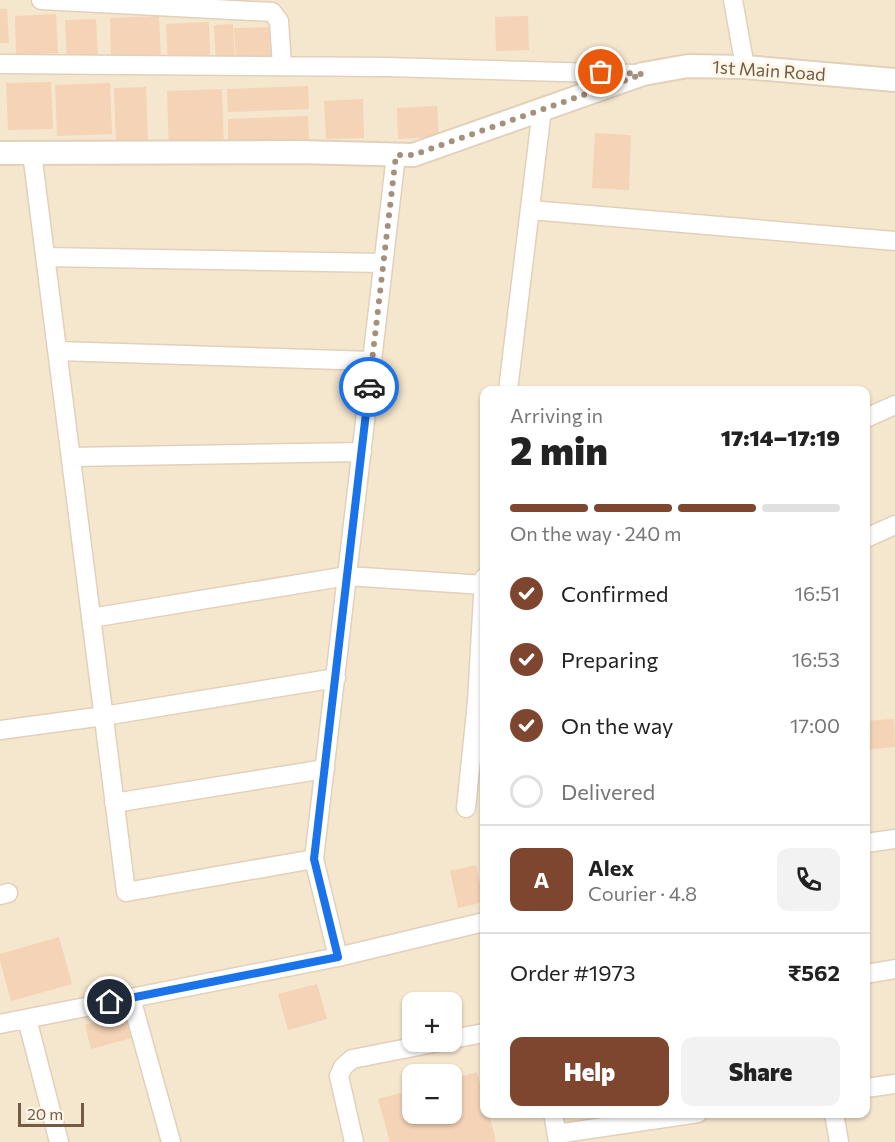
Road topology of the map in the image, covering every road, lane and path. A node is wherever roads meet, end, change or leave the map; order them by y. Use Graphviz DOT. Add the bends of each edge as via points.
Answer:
graph roads {
  1 [pos="41,0"];
  2 [pos="733,0"];
  3 [pos="0,64"];
  4 [pos="282,66"];
  5 [pos="745,67"];
  6 [pos="643,74"];
  7 [pos="895,80"];
  8 [pos="542,108"];
  9 [pos="0,153"];
  10 [pos="32,153"];
  11 [pos="396,155"];
  12 [pos="531,210"];
  13 [pos="895,241"];
  14 [pos="45,257"];
  15 [pos="383,263"];
  16 [pos="58,351"];
  17 [pos="372,361"];
  18 [pos="509,386"];
  19 [pos="895,405"];
  20 [pos="870,416"];
  21 [pos="362,452"];
  22 [pos="71,457"];
  23 [pos="895,525"];
  24 [pos="870,536"];
  25 [pos="347,576"];
  26 [pos="480,583"];
  27 [pos="91,618"];
  28 [pos="336,678"];
  29 [pos="480,708"];
  30 [pos="104,717"];
  31 [pos="0,730"];
  32 [pos="325,769"];
  33 [pos="114,803"];
  34 [pos="466,808"];
  35 [pos="895,839"];
  36 [pos="870,842"];
  37 [pos="314,859"];
  38 [pos="480,923"];
  39 [pos="338,957"];
  40 [pos="895,969"];
  41 [pos="870,973"];
  42 [pos="131,998"];
  43 [pos="27,1019"];
  44 [pos="0,1024"];
  45 [pos="480,1034"];
  46 [pos="462,1038"];
  47 [pos="402,1049"];
  48 [pos="895,1084"];
  49 [pos="870,1087"];
  50 [pos="555,1118"];
  51 [pos="670,1118"];
  52 [pos="835,1118"];
  53 [pos="558,1138"];
  54 [pos="59,1142"];
  55 [pos="171,1142"];
  56 [pos="354,1142"];
  57 [pos="839,1142"];
  1 -- 4 [label="street" via="272,12 279,21"];
  2 -- 5 [label="street"];
  3 -- 4 [label="street"];
  4 -- 6 [label="street"];
  5 -- 6 [label="street, 1st Main Road" via="688,66"];
  5 -- 7 [label="street, 1st Main Road"];
  6 -- 8 [label="street, 1st Main Road"];
  8 -- 11 [label="street, 1st Main Road" via="413,155"];
  8 -- 12 [label="street"];
  9 -- 10 [label="street, 1st Main Road"];
  10 -- 11 [label="street, 1st Main Road"];
  10 -- 14 [label="street"];
  11 -- 15 [label="street"];
  12 -- 13 [label="street"];
  12 -- 18 [label="street"];
  14 -- 15 [label="street"];
  14 -- 16 [label="street"];
  15 -- 17 [label="street"];
  16 -- 17 [label="street"];
  16 -- 22 [label="street"];
  17 -- 21 [label="street"];
  19 -- 20 [label="street"];
  21 -- 22 [label="street"];
  21 -- 25 [label="street"];
  22 -- 27 [label="street"];
  23 -- 24 [label="street"];
  25 -- 26 [label="street"];
  25 -- 27 [label="street"];
  25 -- 28 [label="street"];
  27 -- 30 [label="street"];
  28 -- 30 [label="street"];
  28 -- 32 [label="street"];
  29 -- 34 [label="street"];
  30 -- 31 [label="street"];
  30 -- 33 [label="street"];
  32 -- 33 [label="street"];
  32 -- 37 [label="street"];
  33 -- 37 [label="street" via="126,892"];
  35 -- 36 [label="street"];
  37 -- 39 [label="street"];
  38 -- 39 [label="street"];
  39 -- 42 [label="street"];
  40 -- 41 [label="street"];
  42 -- 43 [label="street"];
  42 -- 55 [label="street"];
  43 -- 44 [label="street"];
  43 -- 54 [label="street"];
  45 -- 46 [label="street"];
  47 -- 56 [label="street" via="352,1059 343,1067 339,1076"];
  48 -- 49 [label="street"];
  50 -- 53 [label="street"];
  51 -- 53 [label="street"];
  52 -- 57 [label="street"];
}
